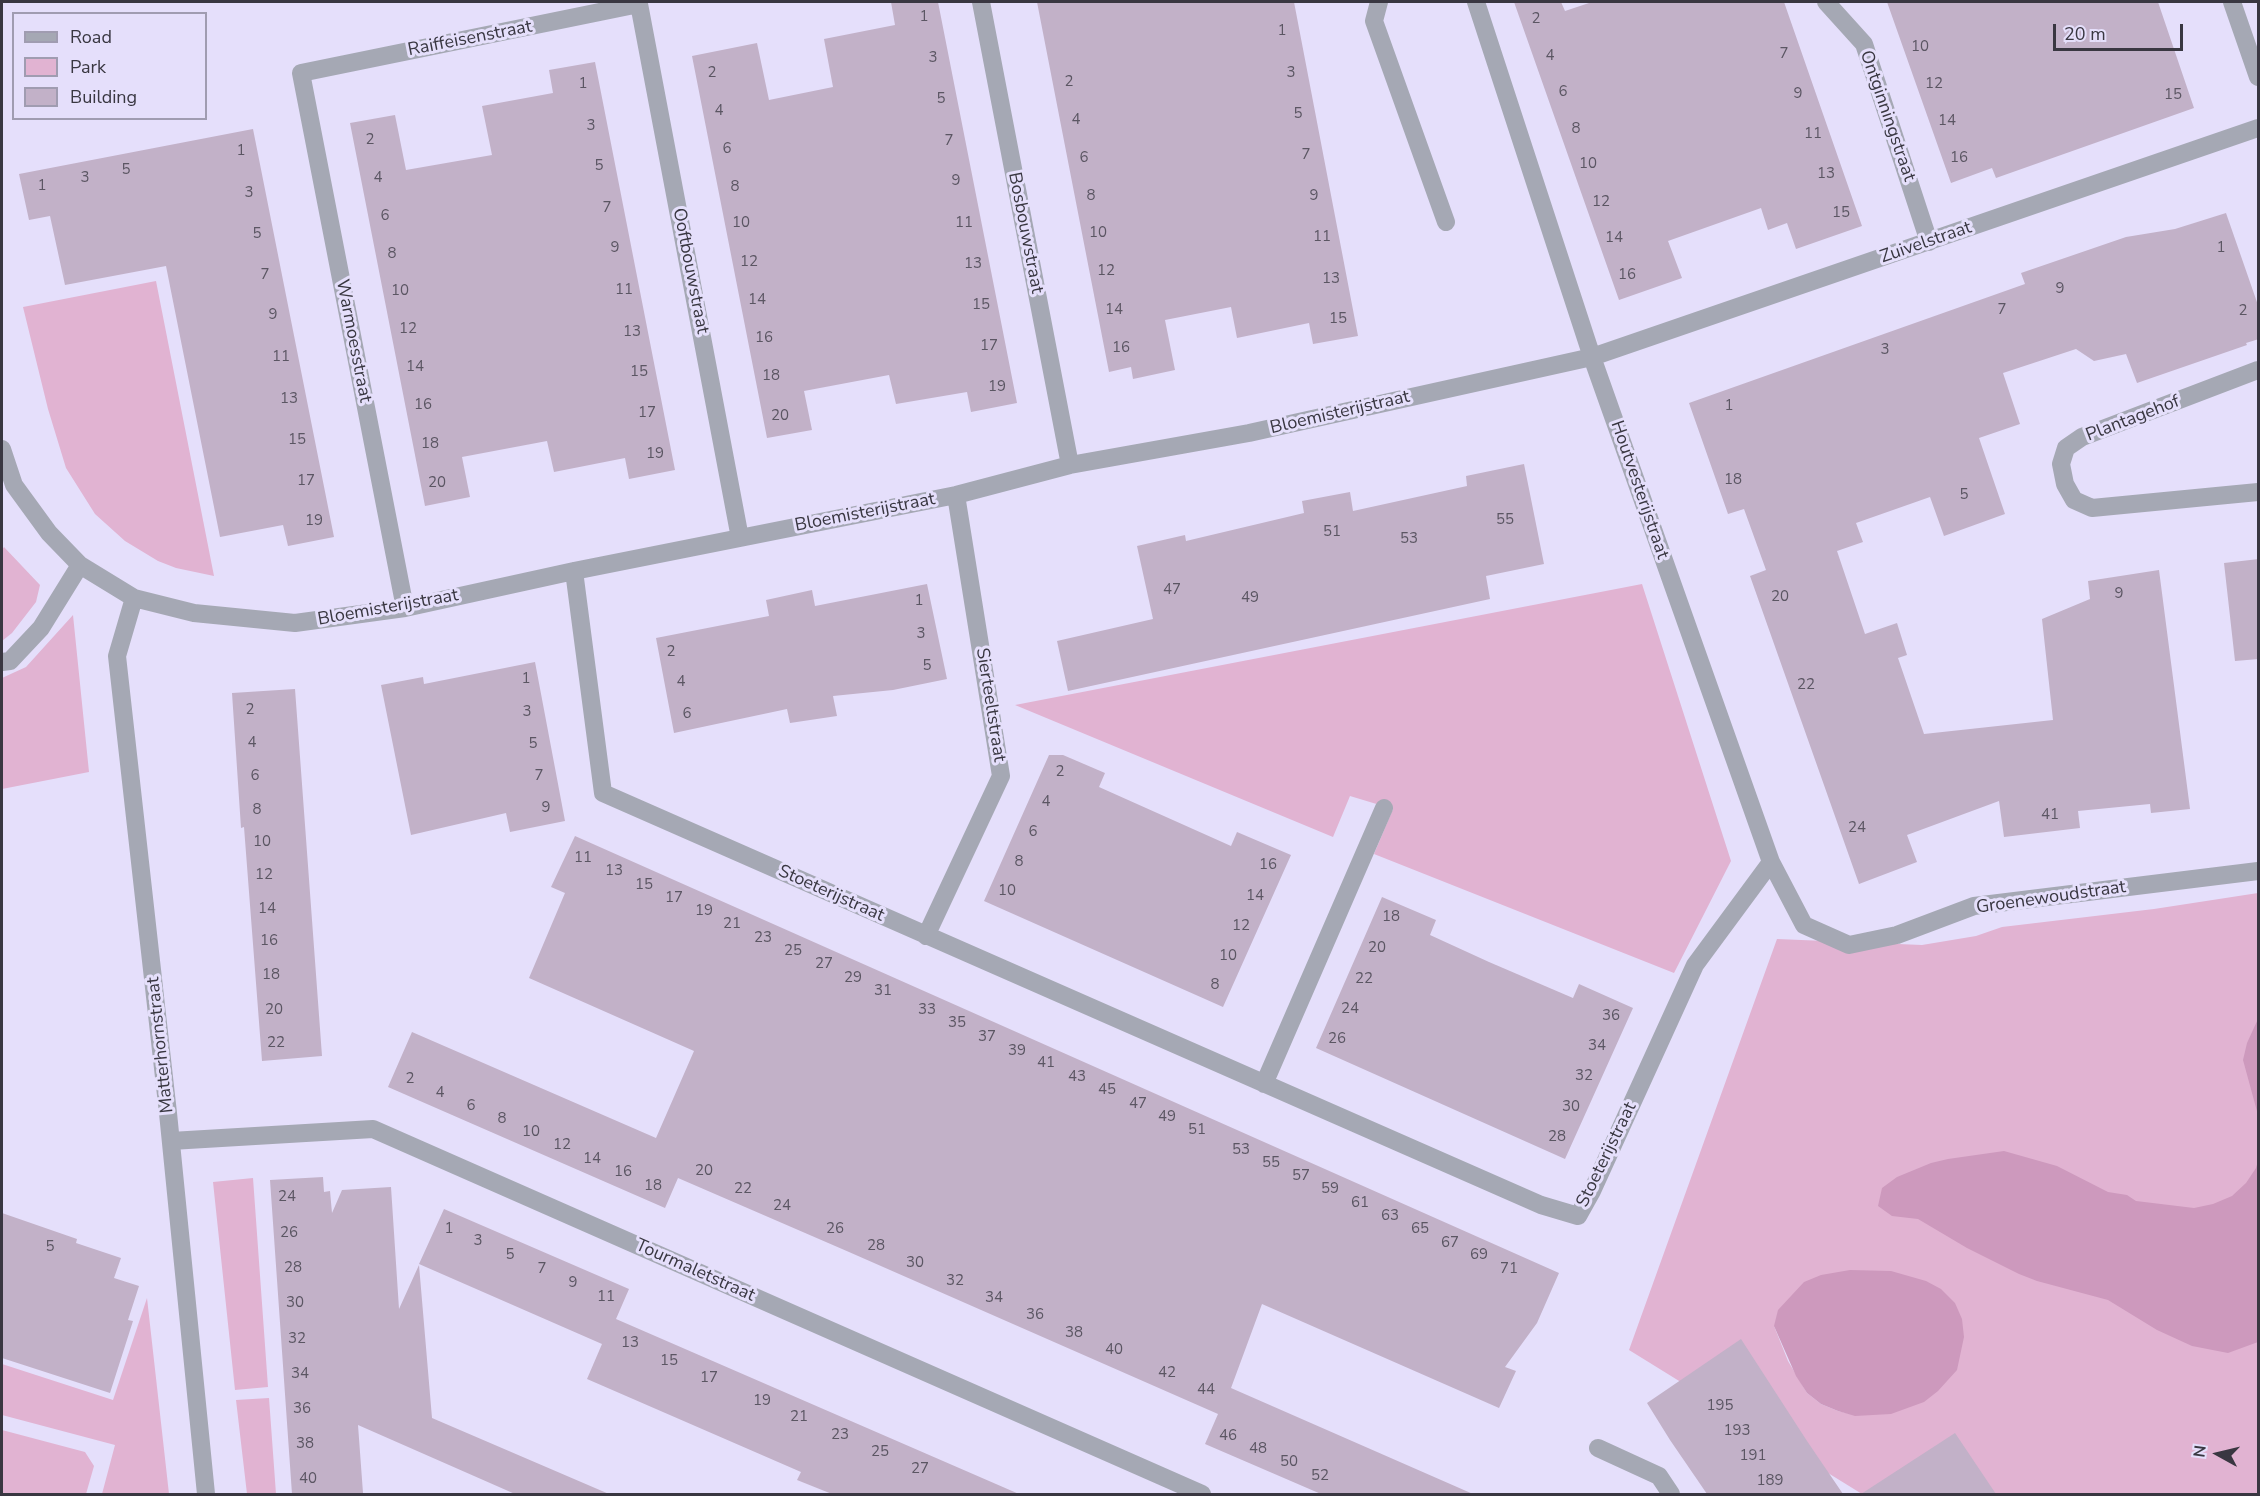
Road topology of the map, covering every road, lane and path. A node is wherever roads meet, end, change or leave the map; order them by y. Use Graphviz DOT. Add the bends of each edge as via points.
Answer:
graph roads {
  1 [pos="981,2"];
  2 [pos="1379,2"];
  3 [pos="1476,2"];
  4 [pos="1826,2"];
  5 [pos="2232,2"];
  6 [pos="639,4"];
  7 [pos="301,73"];
  8 [pos="2259,77"];
  9 [pos="2259,128"];
  10 [pos="1446,222"];
  11 [pos="1929,242"];
  12 [pos="1592,357"];
  13 [pos="2259,370"];
  14 [pos="2,449"];
  15 [pos="1070,465"];
  16 [pos="2259,492"];
  17 [pos="956,495"];
  18 [pos="740,538"];
  19 [pos="80,565"];
  20 [pos="574,571"];
  21 [pos="134,598"];
  22 [pos="405,608"];
  23 [pos="2,662"];
  24 [pos="1384,808"];
  25 [pos="1771,862"];
  26 [pos="2259,871"];
  27 [pos="926,936"];
  28 [pos="1848,945"];
  29 [pos="1264,1084"];
  30 [pos="171,1141"];
  31 [pos="1598,1448"];
  32 [pos="206,1494"];
  33 [pos="1202,1494"];
  34 [pos="1671,1494"];
  1 -- 15 [label="street, Bosbouwstraat"];
  2 -- 10 [label="street" via="1374,21"];
  3 -- 12 [label="street, Houtvesterijstraat"];
  4 -- 11 [label="street, Ontginningstraat" via="1864,44"];
  5 -- 8 [label="street"];
  6 -- 7 [label="street, Raiffeisenstraat"];
  6 -- 18 [label="street, Ooftbouwstraat"];
  7 -- 22 [label="street, Warmoesstraat"];
  9 -- 11 [label="street, Zuivelstraat"];
  11 -- 12 [label="street, Zuivelstraat"];
  12 -- 15 [label="street, Bloemisterijstraat" via="1249,434"];
  12 -- 25 [label="street, Houtvesterijstraat"];
  13 -- 16 [label="street, Plantagehof" via="2082,437 2067,448 2061,464 2065,484 2074,500 2092,508"];
  14 -- 19 [label="street, Bloemisterijstraat" via="14,485 49,533"];
  15 -- 17 [label="street, Bloemisterijstraat"];
  17 -- 18 [label="street, Bloemisterijstraat"];
  17 -- 27 [label="street, Sierteeltstraat" via="1001,776"];
  18 -- 20 [label="street, Bloemisterijstraat"];
  19 -- 21 [label="street, Bloemisterijstraat"];
  19 -- 23 [label="street" via="41,628 10,661"];
  20 -- 22 [label="street, Bloemisterijstraat"];
  20 -- 27 [label="street, Stoeterijstraat" via="603,793"];
  21 -- 22 [label="street, Bloemisterijstraat" via="194,613 295,623"];
  21 -- 30 [label="street, Matterhornstraat" via="117,656"];
  24 -- 29 [label="street"];
  25 -- 28 [label="street, Houtvesterijstraat" via="1804,925"];
  25 -- 29 [label="street, Stoeterijstraat" via="1695,965 1578,1216 1541,1205"];
  26 -- 28 [label="street, Groenewoudstraat" via="1974,906 1897,935"];
  27 -- 29 [label="street, Stoeterijstraat"];
  30 -- 32 [label="street, Matterhornstraat"];
  30 -- 33 [label="street, Tourmaletstraat" via="373,1129"];
  31 -- 34 [label="street" via="1659,1476"];
}
